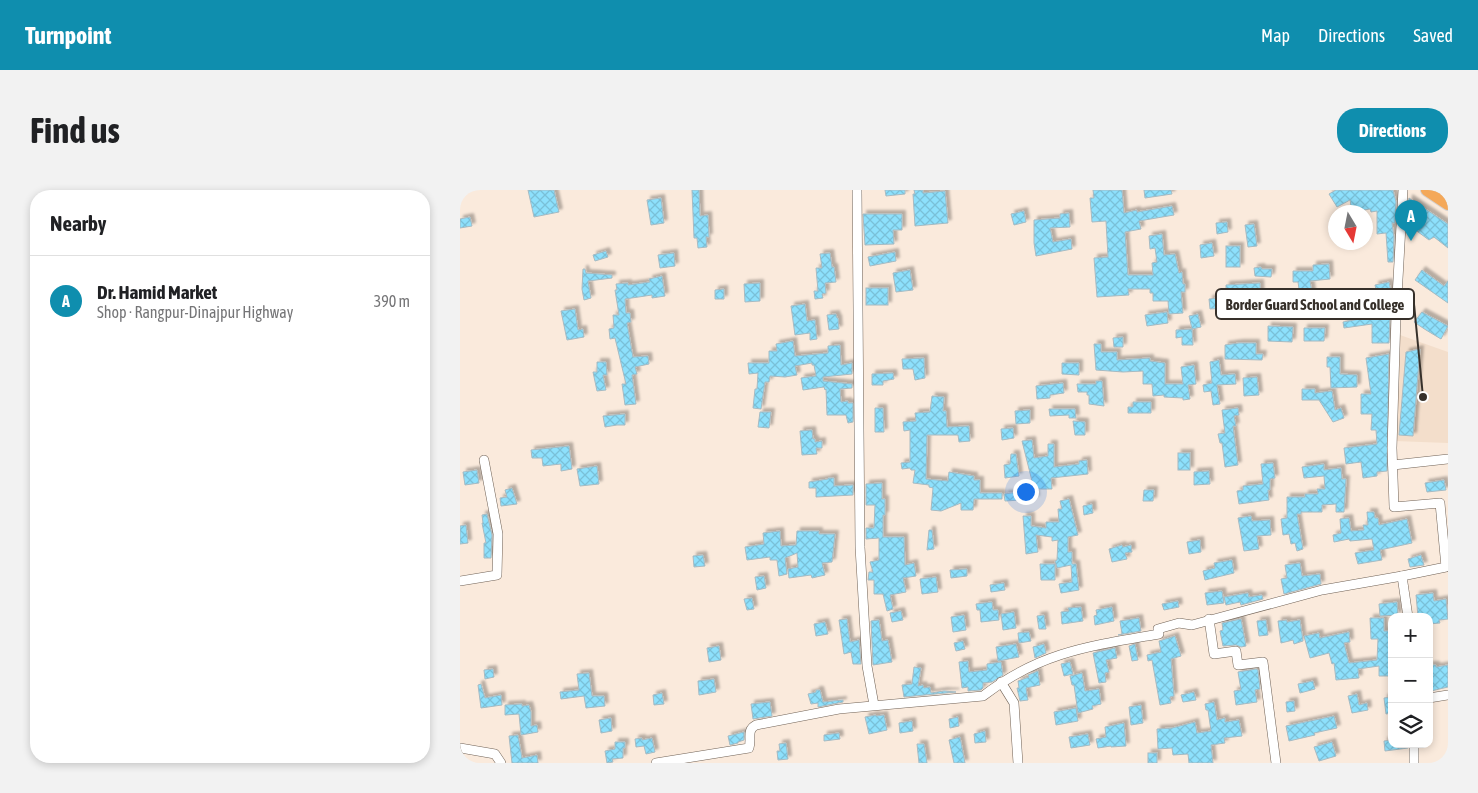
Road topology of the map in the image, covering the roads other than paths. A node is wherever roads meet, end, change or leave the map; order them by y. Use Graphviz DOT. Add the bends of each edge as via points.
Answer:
graph roads {
  1 [pos="857,190"];
  2 [pos="1402,190"];
  3 [pos="1427,190"];
  4 [pos="1448,204"];
  5 [pos="1448,459"];
  6 [pos="484,460"];
  7 [pos="1393,465"];
  8 [pos="1446,545"];
  9 [pos="1402,576"];
  10 [pos="460,581"];
  11 [pos="1407,613"];
  12 [pos="1208,619"];
  13 [pos="1001,682"];
  14 [pos="1448,695"];
  15 [pos="1433,697"];
  16 [pos="874,705"];
  17 [pos="460,748"];
  18 [pos="684,760"];
  19 [pos="1414,760"];
  20 [pos="501,763"];
  21 [pos="656,763"];
  22 [pos="1018,763"];
  23 [pos="1276,763"];
  24 [pos="1423,763"];
  1 -- 16 [label="street" via="860,547 867,666"];
  2 -- 7 [label="street"];
  3 -- 4 [label="highway"];
  5 -- 7 [label="street"];
  6 -- 10 [label="street" via="498,534 497,575"];
  7 -- 8 [label="street" via="1394,507 1440,503"];
  8 -- 9 [label="street" via="1446,567"];
  9 -- 11 [label="street"];
  9 -- 12 [label="street" via="1322,590"];
  12 -- 13 [label="street" via="1192,625 1179,623 1158,629 1159,634 1085,647 1051,657"];
  12 -- 23 [label="street" via="1214,654 1236,651 1238,665 1263,662"];
  13 -- 16 [label="street" via="983,696"];
  13 -- 22 [label="street" via="1014,703"];
  14 -- 15 [label="street"];
  16 -- 18 [label="street" via="756,725 749,732 749,748"];
  17 -- 20 [label="street" via="495,754"];
  18 -- 21 [label="street"];
  19 -- 24 [label="street"];
}
